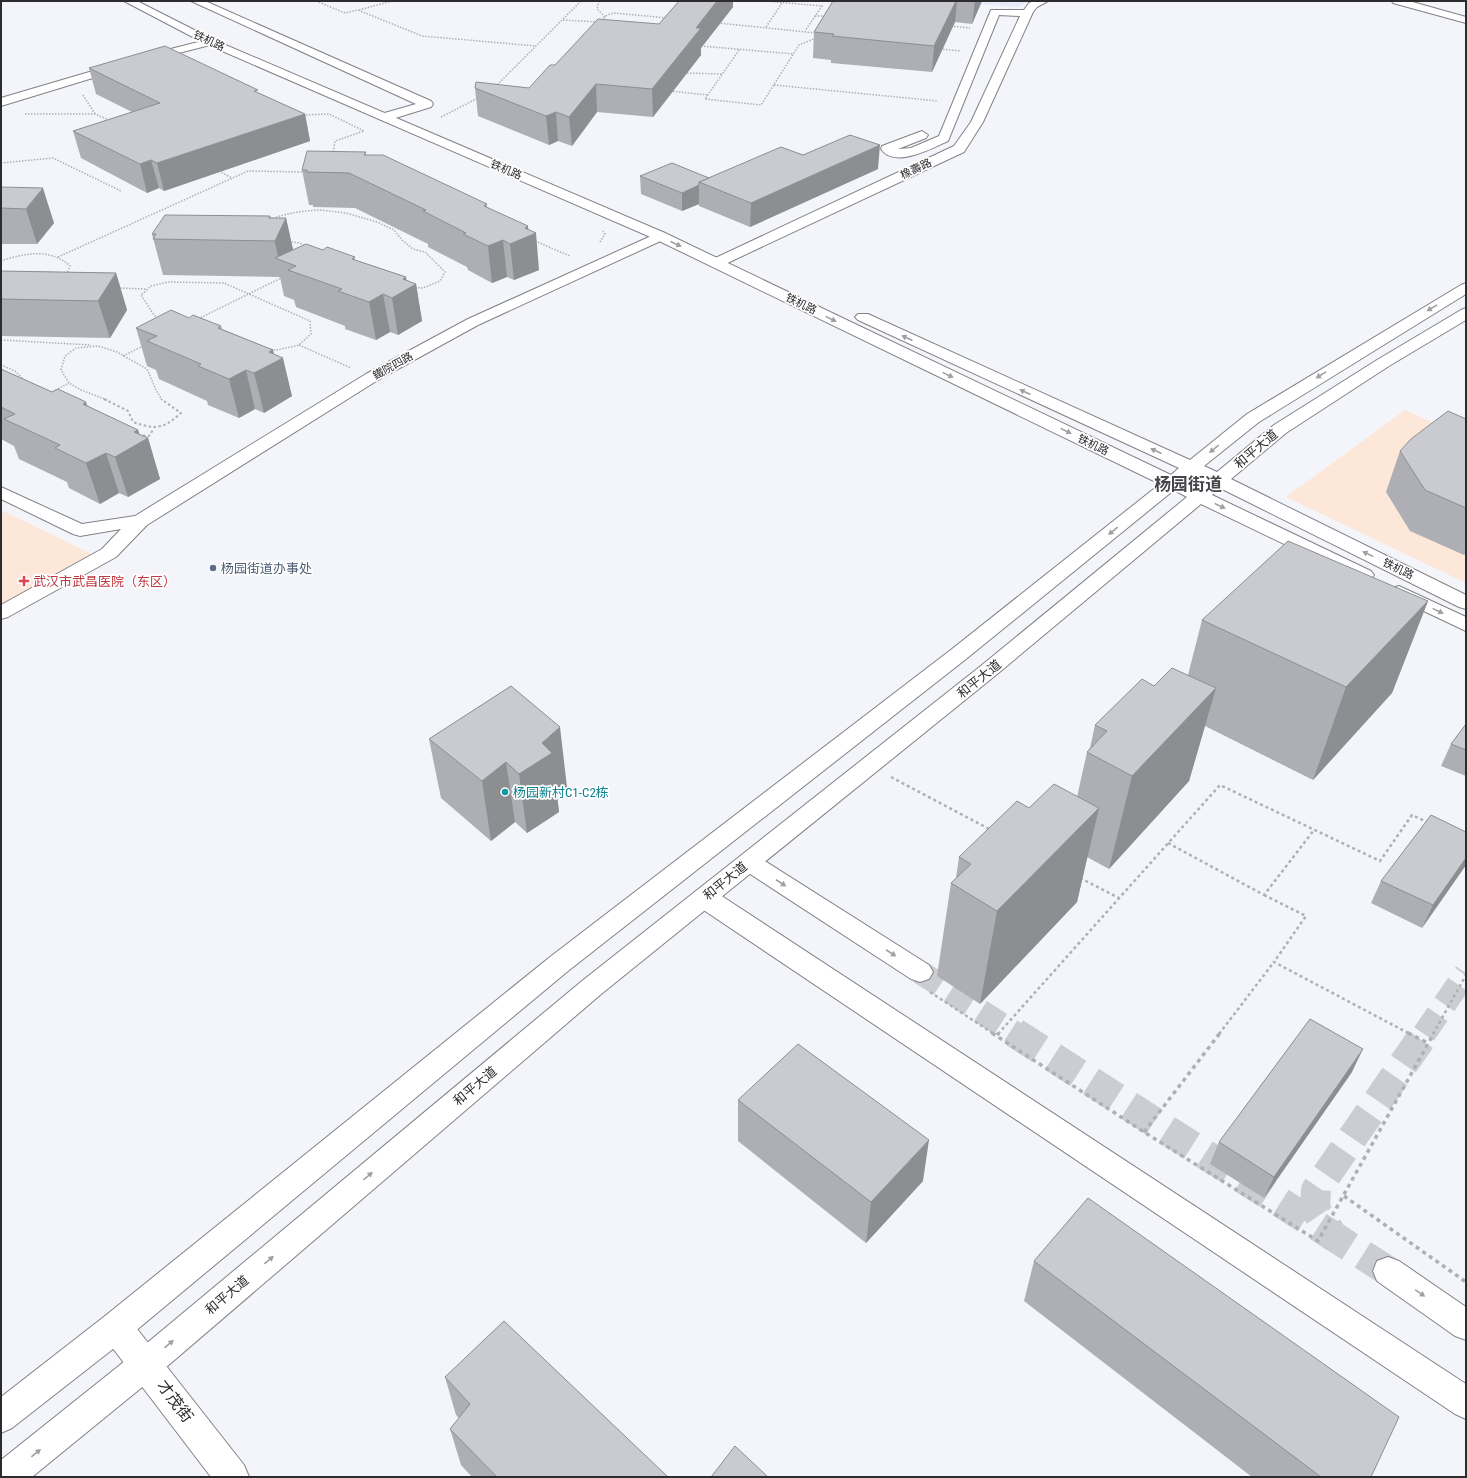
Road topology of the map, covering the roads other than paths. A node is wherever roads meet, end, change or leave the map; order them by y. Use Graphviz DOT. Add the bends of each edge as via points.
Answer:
graph roads {
  1 [pos="129,1"];
  2 [pos="148,1"];
  3 [pos="196,1"];
  4 [pos="1043,1"];
  5 [pos="1396,1"];
  6 [pos="1027,13"];
  7 [pos="1466,20"];
  8 [pos="210,42"];
  9 [pos="1,102"];
  10 [pos="391,115"];
  11 [pos="922,135"];
  12 [pos="660,236"];
  13 [pos="731,256"];
  14 [pos="716,263"];
  15 [pos="781,279"];
  16 [pos="1466,288"];
  17 [pos="851,312"];
  18 [pos="1466,313"];
  19 [pos="1192,467"];
  20 [pos="1219,480"];
  21 [pos="1172,483"];
  22 [pos="1,492"];
  23 [pos="1200,496"];
  24 [pos="140,521"];
  25 [pos="1466,603"];
  26 [pos="1,613"];
  27 [pos="1466,625"];
  28 [pos="749,862"];
  29 [pos="705,898"];
  30 [pos="920,972"];
  31 [pos="1388,1271"];
  32 [pos="1466,1325"];
  33 [pos="116,1327"];
  34 [pos="146,1364"];
  35 [pos="1466,1403"];
  36 [pos="1,1417"];
  37 [pos="6,1477"];
  38 [pos="232,1477"];
  1 -- 8 [label="main road, 铁机路"];
  2 -- 10 [label="main road, 铁机路"];
  3 -- 10 [label="main road" via="428,104"];
  4 -- 6 [label="main road, 橡壽路" via="1033,4"];
  5 -- 7 [label="main road"];
  6 -- 11 [label="main road" via="995,12 944,138 904,154 893,153 887,149"];
  6 -- 13 [label="main road, 橡壽路" via="977,122 959,149"];
  8 -- 9 [label="main road"];
  8 -- 10 [label="main road, 铁机路"];
  10 -- 12 [label="main road, 铁机路"];
  10 -- 13 [label="main road, 铁机路"];
  12 -- 14 [label="main road, 铁机路, one-way"];
  12 -- 24 [label="main road, 鐵院四路" via="473,322 372,376"];
  13 -- 14 [label="main road, 橡壽路"];
  13 -- 15 [label="main road, 铁机路"];
  14 -- 21 [label="main road, 铁机路, one-way"];
  16 -- 19 [label="main road, 和平大道, one-way" via="1357,352 1253,418"];
  19 -- 17 [label="main road, 铁机路, one-way"];
  18 -- 20 [label="main road, 和平大道" via="1280,429"];
  19 -- 20 [label="main road, 铁机路"];
  19 -- 21 [label="main road, 和平大道"];
  20 -- 23 [label="main road, 和平大道"];
  25 -- 20 [label="main road, 铁机路, one-way"];
  21 -- 23 [label="main road, 铁机路"];
  21 -- 33 [label="main road, 和平大道, one-way" via="953,659 560,964"];
  22 -- 24 [label="main road" via="80,530"];
  23 -- 27 [label="main road, 铁机路, one-way"];
  23 -- 28 [label="main road, 和平大道" via="989,670"];
  24 -- 26 [label="main road" via="109,553"];
  28 -- 29 [label="main road, 和平大道"];
  28 -- 30 [label="main road, one-way"];
  34 -- 29 [label="main road, 和平大道, one-way" via="591,988"];
  29 -- 35 [label="main road"];
  31 -- 32 [label="main road, one-way"];
  33 -- 34 [label="main road, 才茂街"];
  33 -- 36 [label="main road, 和平大道"];
  37 -- 34 [label="main road, 和平大道, one-way"];
  34 -- 38 [label="main road, 才茂街"];
}
